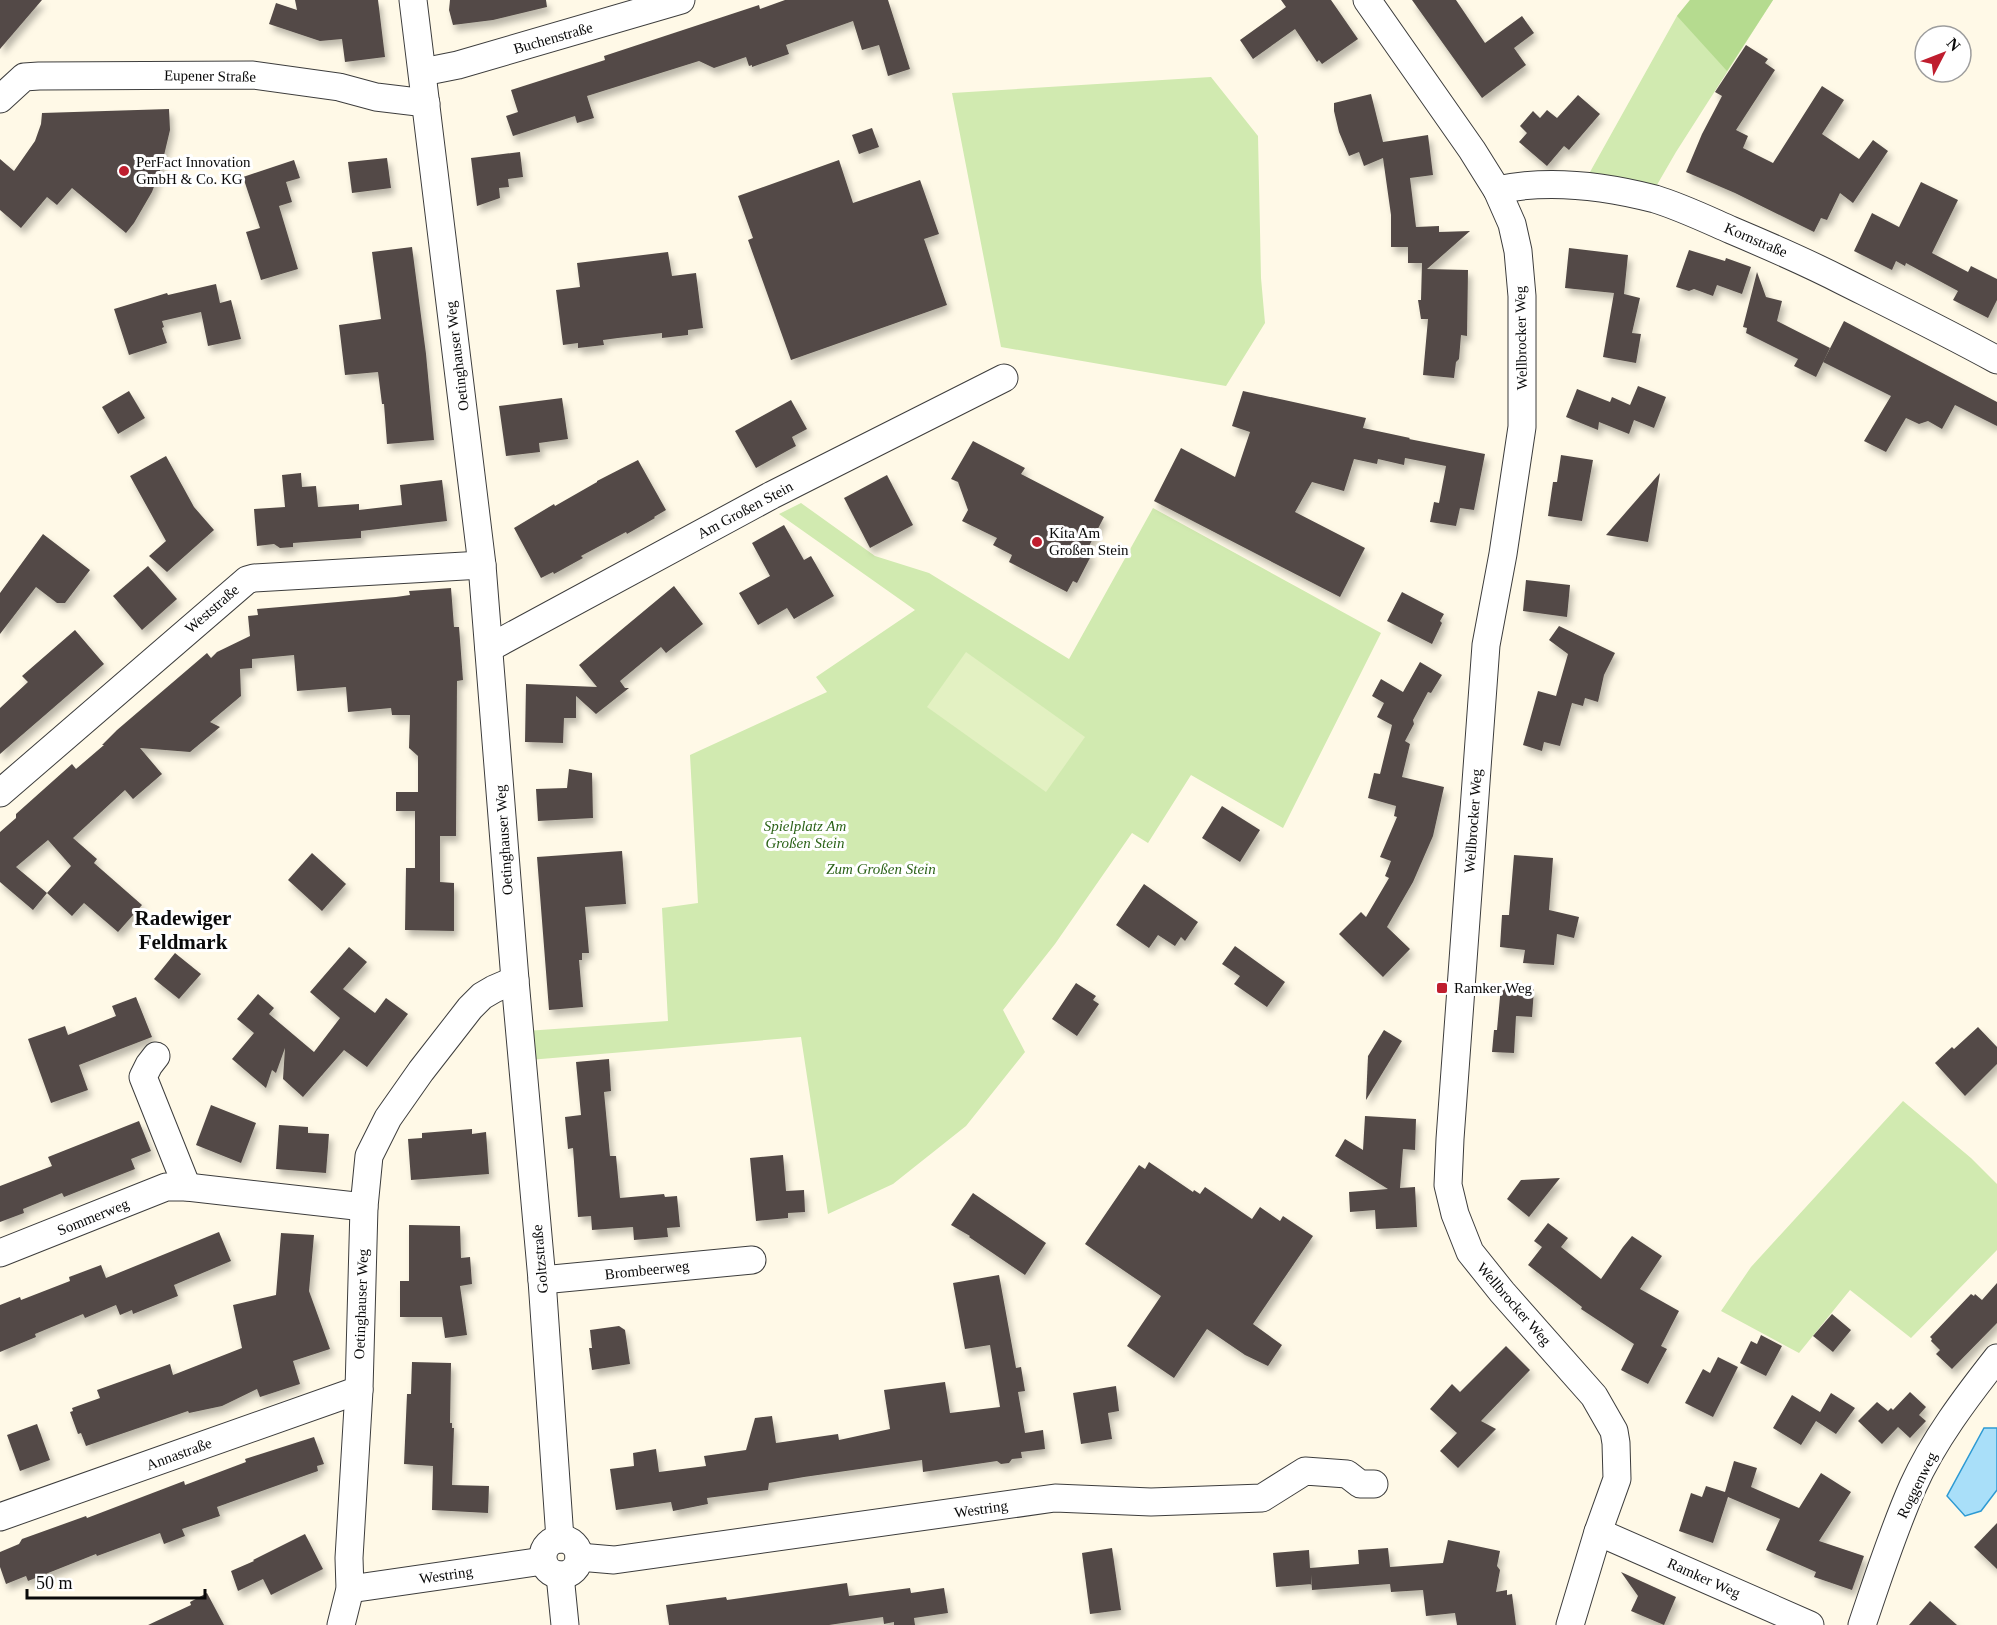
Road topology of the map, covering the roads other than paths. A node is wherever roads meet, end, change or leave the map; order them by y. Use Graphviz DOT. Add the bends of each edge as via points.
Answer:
graph roads {
  1 [pos="413,0"];
  2 [pos="681,0"];
  3 [pos="1367,0"];
  4 [pos="423,72"];
  5 [pos="0,99"];
  6 [pos="426,103"];
  7 [pos="1497,190"];
  8 [pos="1997,360"];
  9 [pos="1004,378"];
  10 [pos="482,565"];
  11 [pos="489,648"];
  12 [pos="0,793"];
  13 [pos="515,980"];
  14 [pos="156,1056"];
  15 [pos="187,1186"];
  16 [pos="364,1207"];
  17 [pos="0,1253"];
  18 [pos="752,1260"];
  19 [pos="542,1281"];
  20 [pos="1997,1358"];
  21 [pos="358,1390"];
  22 [pos="1374,1484"];
  23 [pos="0,1517"];
  24 [pos="1598,1532"];
  25 [pos="561,1564"];
  26 [pos="350,1589"];
  27 [pos="341,1625"];
  28 [pos="565,1625"];
  29 [pos="1570,1625"];
  30 [pos="1810,1625"];
  31 [pos="1862,1625"];
  1 -- 4 [label="street, Oetinghauser Weg"];
  2 -- 4 [label="street, Buchenstraße"];
  3 -- 7 [label="street, Wellbrocker Weg"];
  4 -- 6 [label="street, Oetinghauser Weg"];
  5 -- 6 [label="street, Eupener Straße" via="24,77 253,75"];
  6 -- 10 [label="street, Oetinghauser Weg"];
  7 -- 8 [label="street, Kornstraße" via="1560,185 1656,200 1801,260"];
  7 -- 24 [label="street, Wellbrocker Weg" via="1512,224 1518,251 1522,427 1486,645 1448,1185 1470,1252 1594,1396 1614,1431 1617,1479"];
  9 -- 11 [label="street, Am Großen Stein" via="772,495"];
  10 -- 11 [label="street, Oetinghauser Weg"];
  10 -- 12 [label="street, Weststraße" via="247,580"];
  11 -- 13 [label="street, Oetinghauser Weg"];
  13 -- 16 [label="street, Oetinghauser Weg" via="482,996 470,1008 388,1118 369,1156"];
  13 -- 19 [label="street, Goltzstraße"];
  14 -- 15 [label="street" via="143,1077"];
  15 -- 16 [label="street, Sommerweg"];
  15 -- 17 [label="street, Sommerweg" via="166,1187"];
  16 -- 21 [label="street, Oetinghauser Weg"];
  18 -- 19 [label="street, Brombeerweg"];
  19 -- 25 [label="street, Goltzstraße" via="560,1539 576,1546"];
  20 -- 31 [label="street, Roggenweg" via="1956,1414 1914,1484"];
  21 -- 23 [label="street, Annastraße"];
  21 -- 26 [label="street, Oetinghauser Weg"];
  22 -- 25 [label="street, Westring" via="1360,1484 1347,1474 1305,1471 1262,1498 1151,1502 1055,1498 614,1560"];
  24 -- 29 [label="street, Wellbrocker Weg"];
  24 -- 30 [label="street, Ramker Weg"];
  25 -- 26 [label="street, Westring"];
  25 -- 28 [label="street"];
  26 -- 27 [label="street, Oetinghauser Weg"];
}
